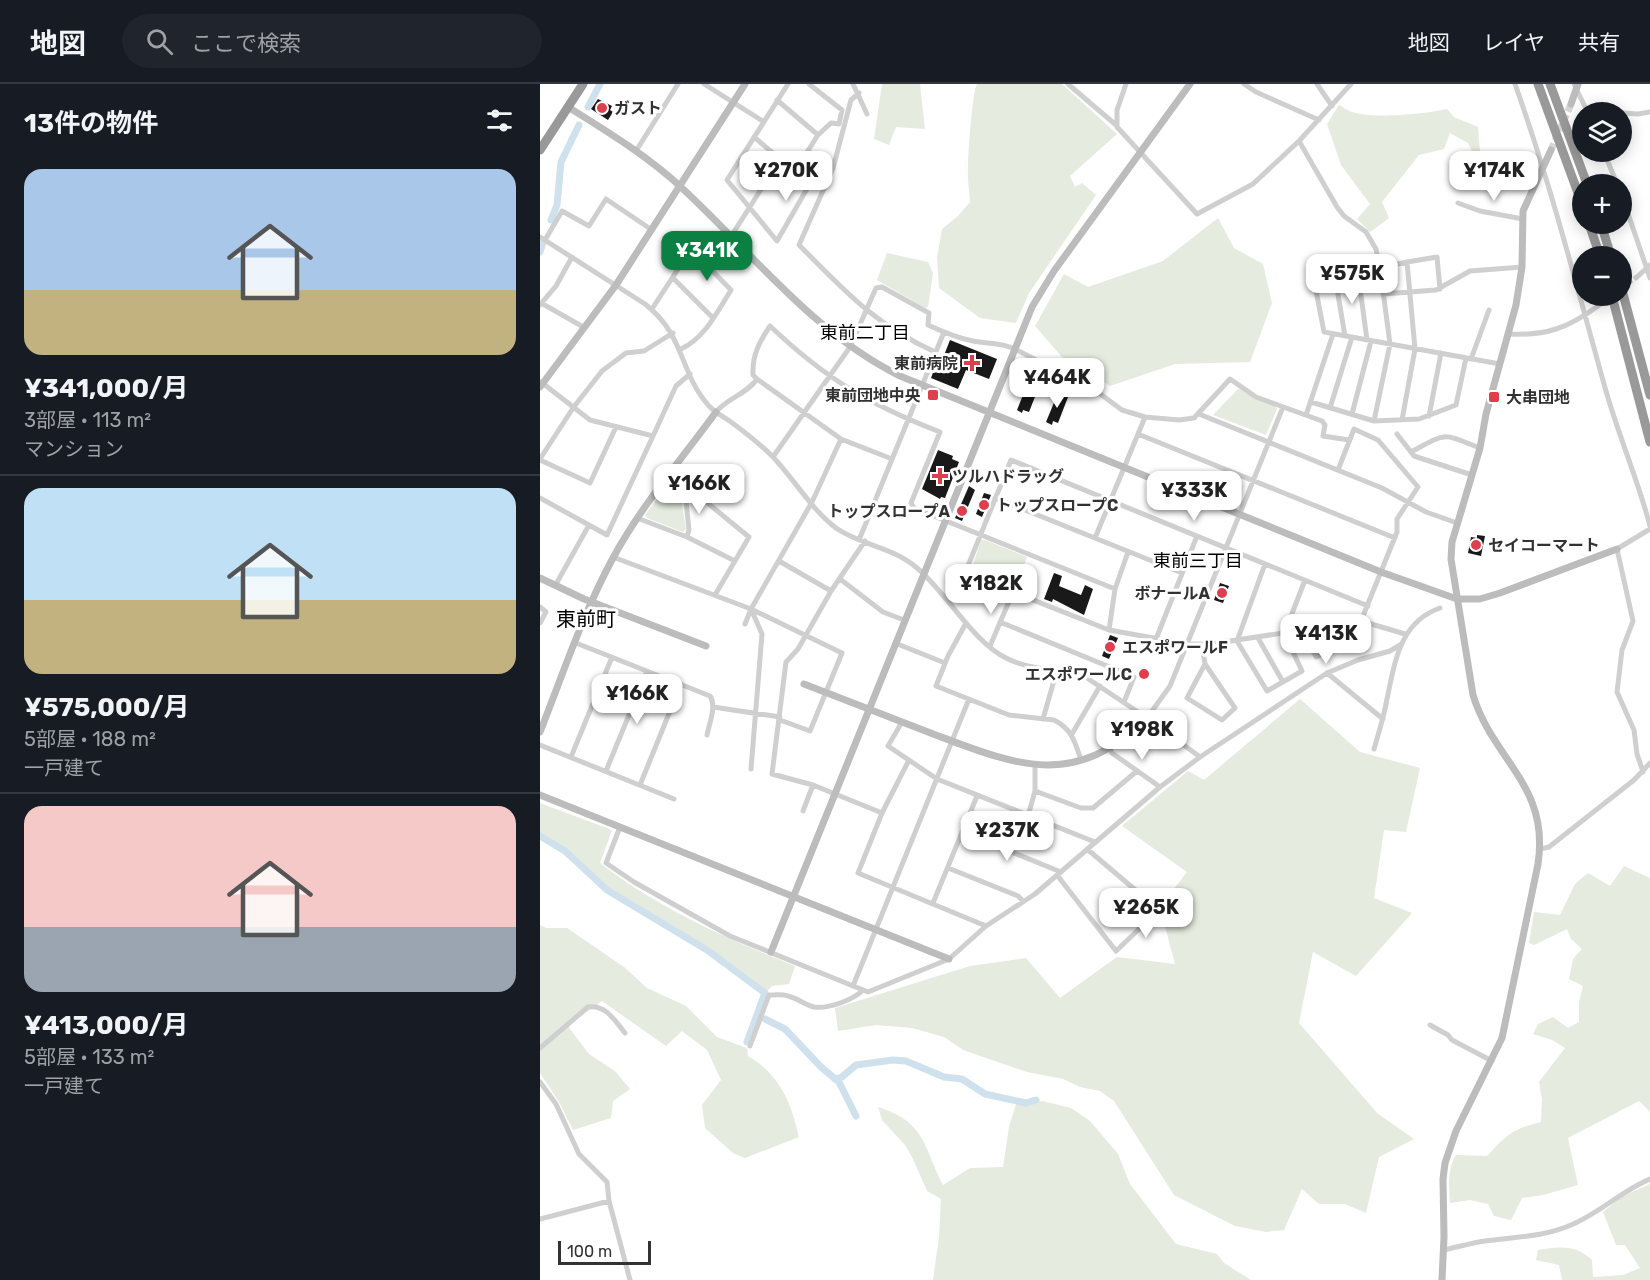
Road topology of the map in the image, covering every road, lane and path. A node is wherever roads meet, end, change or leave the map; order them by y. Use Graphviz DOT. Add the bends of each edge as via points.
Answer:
graph roads {
  1 [pos="582,84"];
  2 [pos="678,84"];
  3 [pos="704,84"];
  4 [pos="745,84"];
  5 [pos="788,84"];
  6 [pos="808,84"];
  7 [pos="854,84"];
  8 [pos="1068,84"];
  9 [pos="1126,84"];
  10 [pos="1190,84"];
  11 [pos="1244,84"];
  12 [pos="1317,84"];
  13 [pos="1351,84"];
  14 [pos="1515,84"];
  15 [pos="1538,84"];
  16 [pos="1550,84"];
  17 [pos="1576,86"];
  18 [pos="859,93"];
  19 [pos="777,100"];
  20 [pos="733,102"];
  21 [pos="1583,102"];
  22 [pos="1571,104"];
  23 [pos="1332,106"];
  24 [pos="568,107"];
  25 [pos="1650,112"];
  26 [pos="867,114"];
  27 [pos="1632,114"];
  28 [pos="1319,120"];
  29 [pos="764,122"];
  30 [pos="1117,127"];
  31 [pos="818,135"];
  32 [pos="754,137"];
  33 [pos="1299,141"];
  34 [pos="540,150"];
  35 [pos="1551,150"];
  36 [pos="636,152"];
  37 [pos="1141,153"];
  38 [pos="781,158"];
  39 [pos="1542,168"];
  40 [pos="795,171"];
  41 [pos="1583,174"];
  42 [pos="1572,177"];
  43 [pos="681,187"];
  44 [pos="1458,203"];
  45 [pos="750,207"];
  46 [pos="1523,219"];
  47 [pos="1632,223"];
  48 [pos="652,230"];
  49 [pos="732,237"];
  50 [pos="543,238"];
  51 [pos="572,256"];
  52 [pos="1407,262"];
  53 [pos="1522,267"];
  54 [pos="1648,267"];
  55 [pos="711,268"];
  56 [pos="1380,268"];
  57 [pos="1312,270"];
  58 [pos="1358,273"];
  59 [pos="1637,277"];
  60 [pos="673,278"];
  61 [pos="1335,278"];
  62 [pos="1650,278"];
  63 [pos="1314,282"];
  64 [pos="616,285"];
  65 [pos="1440,289"];
  66 [pos="1410,292"];
  67 [pos="1383,294"];
  68 [pos="541,304"];
  69 [pos="1598,306"];
  70 [pos="1615,306"];
  71 [pos="1626,306"];
  72 [pos="652,309"];
  73 [pos="1489,310"];
  74 [pos="867,312"];
  75 [pos="1586,314"];
  76 [pos="713,318"];
  77 [pos="585,328"];
  78 [pos="944,332"];
  79 [pos="673,333"];
  80 [pos="1333,334"];
  81 [pos="1509,334"];
  82 [pos="1349,337"];
  83 [pos="1369,340"];
  84 [pos="1390,344"];
  85 [pos="850,347"];
  86 [pos="681,349"];
  87 [pos="1015,349"];
  88 [pos="1415,349"];
  89 [pos="935,352"];
  90 [pos="1441,353"];
  91 [pos="1468,358"];
  92 [pos="1500,364"];
  93 [pos="690,374"];
  94 [pos="829,377"];
  95 [pos="757,379"];
  96 [pos="541,384"];
  97 [pos="922,385"];
  98 [pos="1650,395"];
  99 [pos="1311,402"];
  100 [pos="1283,407"];
  101 [pos="573,408"];
  102 [pos="1330,408"];
  103 [pos="716,412"];
  104 [pos="804,412"];
  105 [pos="988,412"];
  106 [pos="1199,414"];
  107 [pos="1352,414"];
  108 [pos="1306,415"];
  109 [pos="1429,416"];
  110 [pos="1145,417"];
  111 [pos="908,420"];
  112 [pos="1402,420"];
  113 [pos="1374,421"];
  114 [pos="616,427"];
  115 [pos="1138,434"];
  116 [pos="1398,435"];
  117 [pos="653,436"];
  118 [pos="841,439"];
  119 [pos="1349,440"];
  120 [pos="1269,442"];
  121 [pos="1650,442"];
  122 [pos="1480,448"];
  123 [pos="1411,452"];
  124 [pos="773,457"];
  125 [pos="892,459"];
  126 [pos="540,460"];
  127 [pos="1124,468"];
  128 [pos="1338,470"];
  129 [pos="671,473"];
  130 [pos="1472,475"];
  131 [pos="1253,480"];
  132 [pos="687,486"];
  133 [pos="540,498"];
  134 [pos="995,498"];
  135 [pos="1110,501"];
  136 [pos="812,502"];
  137 [pos="1408,502"];
  138 [pos="1240,514"];
  139 [pos="637,518"];
  140 [pos="946,520"];
  141 [pos="1457,523"];
  142 [pos="589,525"];
  143 [pos="1650,528"];
  144 [pos="980,534"];
  145 [pos="1197,536"];
  146 [pos="687,537"];
  147 [pos="1095,538"];
  148 [pos="1395,538"];
  149 [pos="862,541"];
  150 [pos="1226,548"];
  151 [pos="1617,549"];
  152 [pos="1128,552"];
  153 [pos="614,557"];
  154 [pos="735,561"];
  155 [pos="779,561"];
  156 [pos="1265,564"];
  157 [pos="1382,572"];
  158 [pos="1182,573"];
  159 [pos="923,574"];
  160 [pos="540,578"];
  161 [pos="840,579"];
  162 [pos="1305,580"];
  163 [pos="555,586"];
  164 [pos="1115,589"];
  165 [pos="831,591"];
  166 [pos="1013,592"];
  167 [pos="715,595"];
  168 [pos="1457,599"];
  169 [pos="592,602"];
  170 [pos="1368,606"];
  171 [pos="540,607"];
  172 [pos="1440,608"];
  173 [pos="751,609"];
  174 [pos="904,620"];
  175 [pos="1361,621"];
  176 [pos="1000,622"];
  177 [pos="540,623"];
  178 [pos="966,623"];
  179 [pos="745,624"];
  180 [pos="1325,627"];
  181 [pos="1109,630"];
  182 [pos="1303,631"];
  183 [pos="807,634"];
  184 [pos="1286,634"];
  185 [pos="1405,634"];
  186 [pos="1258,638"];
  187 [pos="1156,639"];
  188 [pos="1237,641"];
  189 [pos="576,643"];
  190 [pos="895,643"];
  191 [pos="1187,644"];
  192 [pos="1202,645"];
  193 [pos="1400,645"];
  194 [pos="706,646"];
  195 [pos="990,646"];
  196 [pos="612,657"];
  197 [pos="945,663"];
  198 [pos="1205,664"];
  199 [pos="647,670"];
  200 [pos="1057,670"];
  201 [pos="1327,673"];
  202 [pos="1283,682"];
  203 [pos="681,684"];
  204 [pos="804,684"];
  205 [pos="1100,686"];
  206 [pos="827,693"];
  207 [pos="969,699"];
  208 [pos="1124,702"];
  209 [pos="713,707"];
  210 [pos="869,709"];
  211 [pos="755,713"];
  212 [pos="780,718"];
  213 [pos="1043,718"];
  214 [pos="1147,718"];
  215 [pos="1383,719"];
  216 [pos="902,722"];
  217 [pos="540,732"];
  218 [pos="1072,734"];
  219 [pos="707,735"];
  220 [pos="952,741"];
  221 [pos="540,745"];
  222 [pos="1109,748"];
  223 [pos="1374,748"];
  224 [pos="1200,757"];
  225 [pos="571,758"];
  226 [pos="909,760"];
  227 [pos="1081,760"];
  228 [pos="1650,763"];
  229 [pos="1035,765"];
  230 [pos="751,769"];
  231 [pos="606,771"];
  232 [pos="1137,771"];
  233 [pos="1643,772"];
  234 [pos="937,779"];
  235 [pos="813,784"];
  236 [pos="640,785"];
  237 [pos="1160,787"];
  238 [pos="1035,790"];
  239 [pos="835,793"];
  240 [pos="540,795"];
  241 [pos="977,796"];
  242 [pos="674,799"];
  243 [pos="803,811"];
  244 [pos="882,813"];
  245 [pos="1028,816"];
  246 [pos="620,827"];
  247 [pos="962,832"];
  248 [pos="1095,842"];
  249 [pos="1087,849"];
  250 [pos="1540,849"];
  251 [pos="948,868"];
  252 [pos="1059,874"];
  253 [pos="893,888"];
  254 [pos="793,896"];
  255 [pos="1023,901"];
  256 [pos="933,903"];
  257 [pos="986,926"];
  258 [pos="876,930"];
  259 [pos="771,952"];
  260 [pos="949,959"];
  261 [pos="853,986"];
  262 [pos="863,990"];
  263 [pos="1430,1025"];
  264 [pos="625,1033"];
  265 [pos="750,1046"];
  266 [pos="540,1048"];
  267 [pos="1492,1061"];
  268 [pos="540,1082"];
  269 [pos="1650,1179"];
  270 [pos="609,1201"];
  271 [pos="540,1219"];
  272 [pos="1444,1250"];
  273 [pos="630,1280"];
  274 [pos="1442,1280"];
  1 -- 24 [label="highway"];
  2 -- 36 [label="street"];
  3 -- 20 [label="street"];
  4 -- 20 [label="street"];
  5 -- 19 [label="street"];
  6 -- 31 [label="street" via="842,110 838,124 831,123"];
  7 -- 18 [label="street"];
  8 -- 30 [label="street"];
  9 -- 30 [label="street" via="1117,110"];
  10 -- 37 [label="street"];
  11 -- 28 [label="street"];
  12 -- 23 [label="street"];
  13 -- 23 [label="street"];
  14 -- 39 [label="street"];
  15 -- 42 [label="highway"];
  16 -- 41 [label="highway"];
  17 -- 21 [label="street"];
  17 -- 22 [label="street"];
  18 -- 26 [label="street"];
  18 -- 74 [label="street" via="851,100 833,168 799,245"];
  19 -- 29 [label="street"];
  19 -- 31 [label="street"];
  20 -- 29 [label="street"];
  20 -- 43 [label="street"];
  23 -- 28 [label="street"];
  24 -- 34 [label="highway"];
  24 -- 36 [label="street"];
  25 -- 27 [label="street"];
  28 -- 33 [label="street"];
  29 -- 32 [label="street"];
  30 -- 37 [label="street"];
  31 -- 40 [label="street"];
  32 -- 38 [label="street"];
  32 -- 45 [label="street" via="727,180"];
  33 -- 37 [label="street" via="1253,184 1197,214"];
  33 -- 56 [label="street" via="1344,216 1366,232 1376,249"];
  35 -- 39 [label="street"];
  36 -- 43 [label="street"];
  37 -- 87 [label="street" via="1045,285"];
  38 -- 40 [label="street"];
  38 -- 45 [label="street"];
  39 -- 46 [label="street" via="1525,204"];
  39 -- 75 [label="street"];
  40 -- 45 [label="street" via="808,187 777,241"];
  43 -- 48 [label="street"];
  43 -- 49 [label="street"];
  44 -- 46 [label="street"];
  45 -- 49 [label="street"];
  46 -- 53 [label="street"];
  47 -- 54 [label="street"];
  48 -- 50 [label="street" via="606,199 589,226 562,211"];
  48 -- 64 [label="street"];
  49 -- 55 [label="street"];
  49 -- 85 [label="street"];
  50 -- 51 [label="street"];
  51 -- 64 [label="street"];
  51 -- 68 [label="street"];
  52 -- 56 [label="street"];
  52 -- 65 [label="street" via="1437,256"];
  52 -- 66 [label="street"];
  53 -- 65 [label="street" via="1470,271"];
  53 -- 81 [label="street"];
  54 -- 59 [label="street"];
  54 -- 62 [label="street"];
  55 -- 60 [label="street" via="689,252"];
  55 -- 76 [label="street" via="731,290"];
  56 -- 58 [label="street"];
  56 -- 67 [label="street"];
  57 -- 63 [label="street"];
  58 -- 61 [label="street"];
  58 -- 83 [label="street"];
  60 -- 72 [label="street"];
  60 -- 76 [label="street"];
  61 -- 63 [label="street"];
  61 -- 82 [label="street"];
  63 -- 80 [label="street" via="1324,332"];
  64 -- 72 [label="street"];
  64 -- 77 [label="street"];
  65 -- 66 [label="street"];
  66 -- 67 [label="street"];
  66 -- 88 [label="street"];
  67 -- 84 [label="street"];
  68 -- 77 [label="street"];
  69 -- 75 [label="street"];
  70 -- 121 [label="highway"];
  71 -- 98 [label="highway"];
  72 -- 79 [label="street"];
  73 -- 91 [label="street"];
  74 -- 78 [label="street" via="876,288 882,287 929,313 928,325"];
  74 -- 85 [label="street"];
  74 -- 89 [label="street"];
  75 -- 81 [label="street" via="1547,333"];
  75 -- 143 [label="street" via="1606,392"];
  76 -- 86 [label="street" via="693,344"];
  77 -- 96 [label="street"];
  78 -- 87 [label="street"];
  78 -- 89 [label="street"];
  79 -- 86 [label="street"];
  79 -- 101 [label="street" via="644,351 626,352 617,358"];
  80 -- 82 [label="street"];
  80 -- 99 [label="street"];
  81 -- 92 [label="street"];
  82 -- 83 [label="street"];
  82 -- 102 [label="street"];
  83 -- 84 [label="street"];
  83 -- 107 [label="street"];
  84 -- 88 [label="street"];
  84 -- 113 [label="street"];
  85 -- 94 [label="street"];
  85 -- 97 [label="street"];
  86 -- 93 [label="street"];
  87 -- 105 [label="street"];
  87 -- 110 [label="street" via="1099,393 1122,410"];
  88 -- 90 [label="street"];
  88 -- 112 [label="street"];
  89 -- 97 [label="street"];
  90 -- 91 [label="street"];
  90 -- 109 [label="street"];
  91 -- 92 [label="street"];
  91 -- 109 [label="street" via="1456,405"];
  92 -- 122 [label="street"];
  93 -- 103 [label="street" via="697,390"];
  93 -- 117 [label="street" via="676,386"];
  94 -- 95 [label="street" via="770,326 754,355 753,375"];
  94 -- 104 [label="street"];
  94 -- 111 [label="street"];
  95 -- 103 [label="street"];
  95 -- 104 [label="street"];
  96 -- 101 [label="street"];
  97 -- 105 [label="street"];
  97 -- 111 [label="street"];
  99 -- 102 [label="street"];
  99 -- 108 [label="street"];
  100 -- 106 [label="street" via="1257,397 1230,379"];
  100 -- 108 [label="street"];
  100 -- 120 [label="street"];
  101 -- 114 [label="street" via="590,420"];
  101 -- 126 [label="street"];
  102 -- 107 [label="street"];
  103 -- 124 [label="street"];
  103 -- 129 [label="street"];
  104 -- 118 [label="street"];
  104 -- 124 [label="street"];
  105 -- 127 [label="street"];
  105 -- 140 [label="street"];
  106 -- 110 [label="street" via="1179,420"];
  106 -- 120 [label="street"];
  107 -- 113 [label="street"];
  108 -- 119 [label="street" via="1322,421 1323,436"];
  109 -- 112 [label="street"];
  110 -- 115 [label="street"];
  111 -- 125 [label="street"];
  111 -- 140 [label="street" via="940,432 912,506"];
  112 -- 113 [label="street"];
  114 -- 117 [label="street"];
  114 -- 126 [label="street" via="590,483"];
  115 -- 127 [label="street"];
  115 -- 131 [label="street"];
  116 -- 123 [label="street"];
  117 -- 142 [label="street" via="607,535"];
  118 -- 125 [label="street"];
  118 -- 136 [label="street"];
  119 -- 128 [label="street"];
  119 -- 137 [label="street" via="1354,429 1367,433 1386,448 1418,488"];
  120 -- 128 [label="street"];
  120 -- 131 [label="street"];
  122 -- 123 [label="street" via="1448,435"];
  122 -- 130 [label="street"];
  123 -- 130 [label="street"];
  124 -- 136 [label="street"];
  125 -- 149 [label="street"];
  127 -- 135 [label="street"];
  127 -- 138 [label="street"];
  128 -- 137 [label="street"];
  129 -- 132 [label="street"];
  129 -- 139 [label="street"];
  130 -- 141 [label="street"];
  131 -- 138 [label="street"];
  131 -- 148 [label="street"];
  132 -- 146 [label="street"];
  132 -- 154 [label="street" via="749,537"];
  133 -- 142 [label="street"];
  134 -- 135 [label="street" via="1011,460"];
  134 -- 144 [label="street"];
  134 -- 147 [label="street"];
  135 -- 145 [label="street"];
  135 -- 147 [label="street"];
  136 -- 149 [label="street" via="836,527"];
  136 -- 155 [label="street"];
  137 -- 141 [label="street"];
  137 -- 148 [label="street" via="1397,519"];
  138 -- 150 [label="street"];
  138 -- 157 [label="street"];
  139 -- 146 [label="street"];
  139 -- 153 [label="street"];
  140 -- 144 [label="street"];
  140 -- 159 [label="street"];
  141 -- 168 [label="street" via="1451,559"];
  142 -- 163 [label="street"];
  143 -- 151 [label="street"];
  144 -- 164 [label="street"];
  144 -- 166 [label="street" via="964,573"];
  145 -- 150 [label="street"];
  145 -- 158 [label="street"];
  146 -- 154 [label="street"];
  147 -- 152 [label="street"];
  148 -- 157 [label="street"];
  149 -- 159 [label="street" via="899,555"];
  149 -- 161 [label="street"];
  150 -- 156 [label="street"];
  150 -- 191 [label="street"];
  151 -- 168 [label="street" via="1500,593 1480,599"];
  151 -- 233 [label="street" via="1633,621 1622,650 1617,692 1634,730"];
  152 -- 158 [label="street"];
  152 -- 164 [label="street"];
  153 -- 167 [label="street"];
  153 -- 169 [label="street"];
  154 -- 167 [label="street"];
  155 -- 165 [label="street"];
  155 -- 173 [label="street"];
  156 -- 162 [label="street"];
  156 -- 188 [label="street"];
  157 -- 168 [label="street"];
  157 -- 170 [label="street"];
  158 -- 187 [label="street"];
  159 -- 174 [label="street"];
  159 -- 178 [label="street"];
  160 -- 163 [label="street"];
  161 -- 165 [label="street"];
  161 -- 174 [label="street" via="884,612"];
  162 -- 170 [label="street"];
  162 -- 184 [label="street"];
  163 -- 169 [label="street"];
  164 -- 181 [label="street"];
  165 -- 183 [label="street"];
  166 -- 176 [label="street"];
  166 -- 181 [label="street"];
  167 -- 173 [label="street"];
  168 -- 250 [label="street" via="1476,705 1533,800"];
  169 -- 189 [label="street"];
  169 -- 194 [label="street"];
  170 -- 175 [label="street"];
  171 -- 177 [label="street" via="546,612"];
  172 -- 185 [label="street" via="1428,612"];
  173 -- 179 [label="street"];
  173 -- 183 [label="street"];
  173 -- 211 [label="street" via="762,634"];
  174 -- 190 [label="street"];
  175 -- 180 [label="street"];
  175 -- 185 [label="street"];
  176 -- 195 [label="street"];
  176 -- 208 [label="street" via="1134,677"];
  178 -- 195 [label="street"];
  178 -- 197 [label="street"];
  180 -- 182 [label="street"];
  180 -- 182 [label="street" via="1334,648 1316,657"];
  181 -- 187 [label="street"];
  182 -- 184 [label="street"];
  183 -- 206 [label="street" via="842,653"];
  183 -- 212 [label="street" via="786,662"];
  184 -- 186 [label="street"];
  184 -- 202 [label="street" via="1302,671"];
  185 -- 193 [label="street"];
  186 -- 188 [label="street"];
  186 -- 202 [label="street"];
  187 -- 191 [label="street"];
  188 -- 192 [label="street"];
  188 -- 202 [label="street" via="1267,691"];
  189 -- 196 [label="street"];
  189 -- 217 [label="street"];
  190 -- 197 [label="street"];
  190 -- 210 [label="street"];
  191 -- 192 [label="street"];
  191 -- 214 [label="street" via="1170,686"];
  192 -- 198 [label="street"];
  193 -- 201 [label="street"];
  193 -- 215 [label="street"];
  195 -- 200 [label="street" via="1022,665"];
  196 -- 199 [label="street"];
  196 -- 225 [label="street"];
  197 -- 207 [label="street" via="936,686"];
  198 -- 198 [label="street" via="1187,698 1222,720 1234,708"];
  199 -- 203 [label="street"];
  199 -- 231 [label="street"];
  200 -- 205 [label="street" via="1076,672"];
  200 -- 213 [label="street"];
  201 -- 215 [label="street"];
  201 -- 224 [label="street"];
  203 -- 209 [label="street" via="710,696"];
  203 -- 236 [label="street"];
  204 -- 206 [label="street"];
  205 -- 208 [label="street"];
  205 -- 218 [label="street"];
  206 -- 210 [label="street"];
  206 -- 212 [label="street" via="810,731"];
  207 -- 213 [label="street" via="1009,715"];
  207 -- 220 [label="street"];
  208 -- 214 [label="street"];
  209 -- 211 [label="street"];
  209 -- 219 [label="street"];
  210 -- 216 [label="street"];
  210 -- 239 [label="street"];
  211 -- 212 [label="street"];
  211 -- 230 [label="street"];
  212 -- 235 [label="street" via="772,774"];
  213 -- 218 [label="street" via="1059,723"];
  214 -- 222 [label="street"];
  214 -- 224 [label="street"];
  215 -- 223 [label="street"];
  216 -- 220 [label="street"];
  216 -- 226 [label="street" via="888,746"];
  218 -- 227 [label="street"];
  220 -- 229 [label="street" via="999,759"];
  220 -- 234 [label="street"];
  221 -- 225 [label="street"];
  222 -- 227 [label="street"];
  222 -- 232 [label="street"];
  224 -- 237 [label="street"];
  225 -- 231 [label="street"];
  226 -- 234 [label="street"];
  226 -- 244 [label="street"];
  227 -- 229 [label="street"];
  228 -- 233 [label="street"];
  229 -- 238 [label="street"];
  231 -- 236 [label="street"];
  232 -- 237 [label="street"];
  232 -- 238 [label="street" via="1092,808 1081,808"];
  233 -- 250 [label="street" via="1549,847"];
  234 -- 241 [label="street"];
  234 -- 253 [label="street"];
  235 -- 239 [label="street"];
  235 -- 243 [label="street"];
  236 -- 242 [label="street"];
  237 -- 248 [label="street"];
  238 -- 245 [label="street"];
  239 -- 244 [label="street"];
  239 -- 254 [label="street"];
  240 -- 246 [label="street"];
  241 -- 245 [label="street"];
  241 -- 247 [label="street"];
  244 -- 253 [label="street" via="858,873"];
  245 -- 248 [label="street"];
  246 -- 254 [label="street"];
  246 -- 259 [label="street" via="606,862 730,936"];
  247 -- 251 [label="street"];
  247 -- 252 [label="street"];
  248 -- 249 [label="street"];
  249 -- 252 [label="street"];
  249 -- 252 [label="street" via="1160,910 1116,951"];
  250 -- 267 [label="street" via="1507,1020"];
  251 -- 255 [label="street"];
  251 -- 256 [label="street"];
  252 -- 255 [label="street"];
  253 -- 256 [label="street"];
  253 -- 258 [label="street"];
  254 -- 258 [label="street"];
  254 -- 259 [label="street"];
  255 -- 257 [label="street"];
  256 -- 257 [label="street"];
  257 -- 260 [label="street"];
  258 -- 260 [label="street"];
  258 -- 261 [label="street"];
  259 -- 261 [label="street"];
  260 -- 262 [label="street" via="868,992"];
  261 -- 262 [label="street"];
  262 -- 265 [label="street" via="839,1002 814,1007 787,995 769,994"];
  263 -- 267 [label="street"];
  264 -- 266 [label="street" via="608,1013 594,1006"];
  267 -- 272 [label="street" via="1456,1131 1445,1162"];
  268 -- 270 [label="street" via="556,1104 579,1154 604,1177"];
  269 -- 272 [label="street" via="1630,1187 1596,1213 1570,1226"];
  270 -- 271 [label="street"];
  270 -- 273 [label="street"];
  272 -- 274 [label="street"];
}
